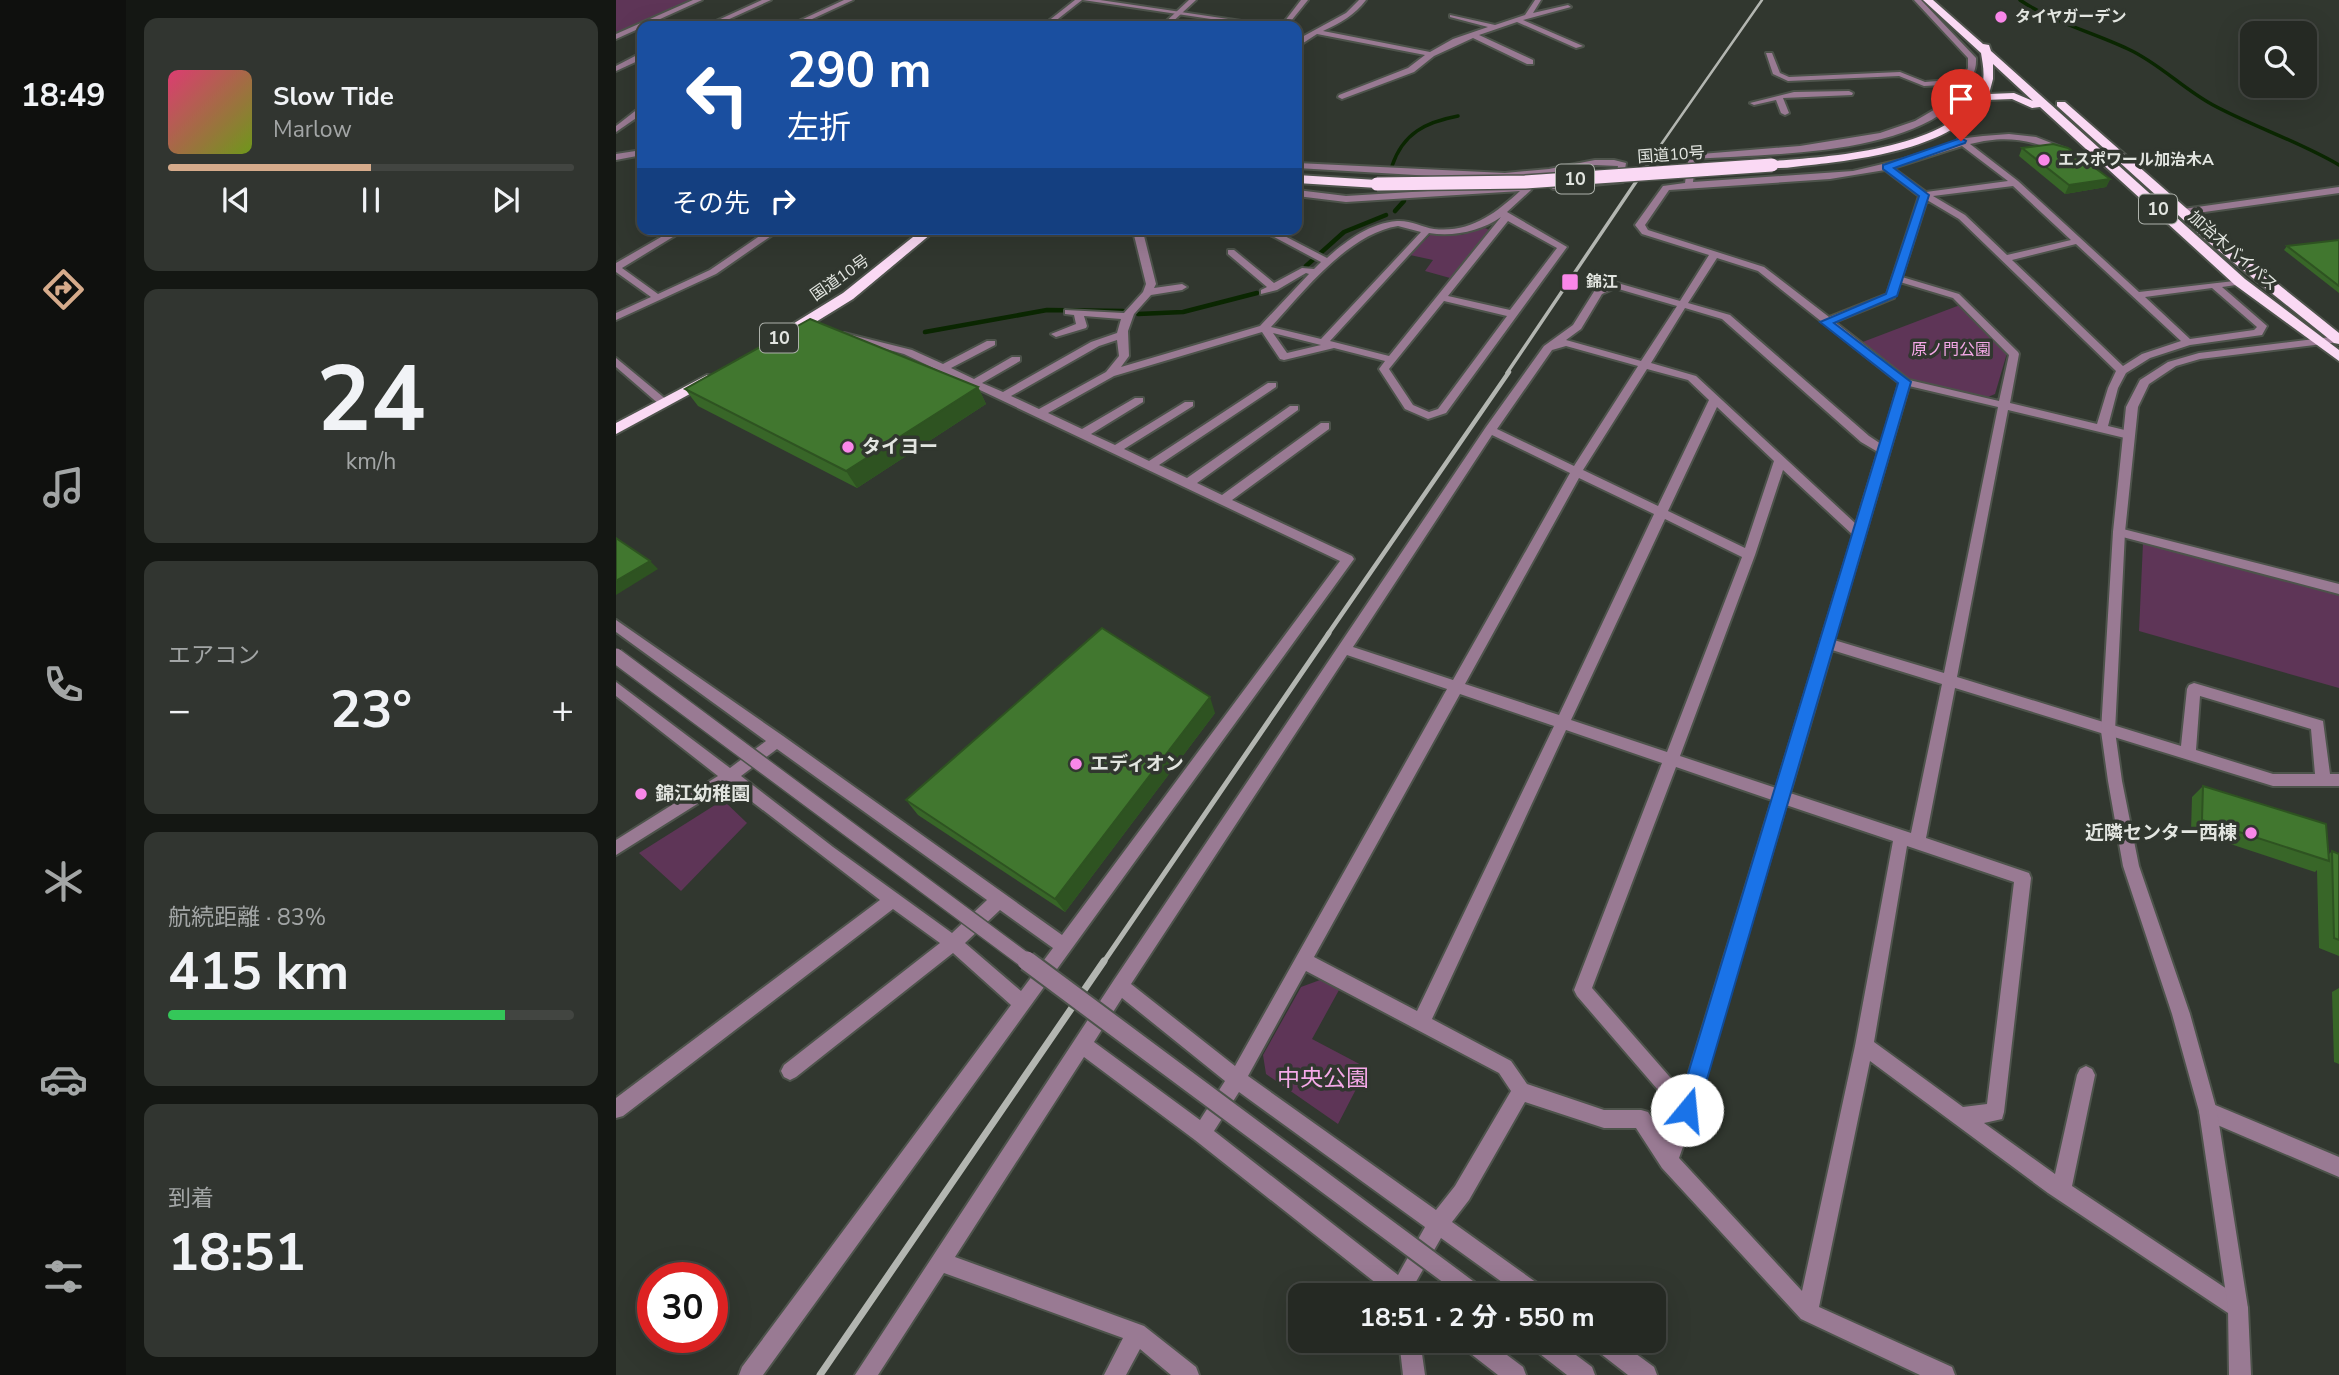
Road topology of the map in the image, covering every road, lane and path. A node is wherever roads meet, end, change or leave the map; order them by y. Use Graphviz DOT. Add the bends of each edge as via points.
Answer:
graph roads {
  1 [pos="699,0"];
  2 [pos="768,0"];
  3 [pos="850,0"];
  4 [pos="1079,0"];
  5 [pos="1086,0"];
  6 [pos="1193,0"];
  7 [pos="1305,0"];
  8 [pos="1363,0"];
  9 [pos="1538,0"];
  10 [pos="1917,0"];
  11 [pos="1928,0"];
  12 [pos="1568,7"];
  13 [pos="1178,13"];
  14 [pos="1452,16"];
  15 [pos="1527,16"];
  16 [pos="1965,18"];
  17 [pos="1518,20"];
  18 [pos="652,21"];
  19 [pos="720,21"];
  20 [pos="803,21"];
  21 [pos="1052,21"];
  22 [pos="1169,21"];
  23 [pos="1235,21"];
  24 [pos="1288,21"];
  25 [pos="1494,27"];
  26 [pos="637,28"];
  27 [pos="1317,32"];
  28 [pos="1302,33"];
  29 [pos="1307,34"];
  30 [pos="1473,35"];
  31 [pos="1983,35"];
  32 [pos="616,37"];
  33 [pos="1302,40"];
  34 [pos="1579,46"];
  35 [pos="1985,50"];
  36 [pos="1432,54"];
  37 [pos="616,55"];
  38 [pos="1769,55"];
  39 [pos="637,58"];
  40 [pos="637,59"];
  41 [pos="1530,62"];
  42 [pos="1835,66"];
  43 [pos="616,69"];
  44 [pos="1842,78"];
  45 [pos="1966,80"];
  46 [pos="1849,93"];
  47 [pos="1342,97"];
  48 [pos="1779,97"];
  49 [pos="1982,97"];
  50 [pos="1754,103"];
  51 [pos="1856,104"];
  52 [pos="1785,113"];
  53 [pos="637,114"];
  54 [pos="2063,123"];
  55 [pos="616,130"];
  56 [pos="1961,141"];
  57 [pos="2066,151"];
  58 [pos="637,154"];
  59 [pos="616,157"];
  60 [pos="1302,166"];
  61 [pos="1886,167"];
  62 [pos="1302,179"];
  63 [pos="2015,183"];
  64 [pos="1689,184"];
  65 [pos="1528,188"];
  66 [pos="2339,190"];
  67 [pos="1302,194"];
  68 [pos="1924,195"];
  69 [pos="2183,212"];
  70 [pos="1504,214"];
  71 [pos="1427,230"];
  72 [pos="672,235"];
  73 [pos="768,235"];
  74 [pos="924,235"];
  75 [pos="1140,235"];
  76 [pos="1274,235"];
  77 [pos="2078,241"];
  78 [pos="1231,252"];
  79 [pos="1714,255"];
  80 [pos="2006,258"];
  81 [pos="1328,262"];
  82 [pos="616,267"];
  83 [pos="1318,273"];
  84 [pos="1896,278"];
  85 [pos="2240,282"];
  86 [pos="2214,285"];
  87 [pos="1182,287"];
  88 [pos="1150,292"];
  89 [pos="2136,295"];
  90 [pos="658,298"];
  91 [pos="1443,298"];
  92 [pos="1683,307"];
  93 [pos="1513,314"];
  94 [pos="1127,316"];
  95 [pos="616,317"];
  96 [pos="1826,322"];
  97 [pos="799,326"];
  98 [pos="1264,328"];
  99 [pos="1056,334"];
  100 [pos="1122,335"];
  101 [pos="2339,340"];
  102 [pos="774,341"];
  103 [pos="2317,341"];
  104 [pos="1324,342"];
  105 [pos="2188,342"];
  106 [pos="991,343"];
  107 [pos="1336,345"];
  108 [pos="1548,348"];
  109 [pos="2339,357"];
  110 [pos="1016,359"];
  111 [pos="1390,359"];
  112 [pos="616,360"];
  113 [pos="1646,363"];
  114 [pos="944,368"];
  115 [pos="725,369"];
  116 [pos="2122,370"];
  117 [pos="1110,374"];
  118 [pos="1905,382"];
  119 [pos="974,383"];
  120 [pos="1272,385"];
  121 [pos="1004,396"];
  122 [pos="1715,399"];
  123 [pos="1139,400"];
  124 [pos="664,403"];
  125 [pos="1189,404"];
  126 [pos="2003,406"];
  127 [pos="1294,408"];
  128 [pos="1040,413"];
  129 [pos="1325,426"];
  130 [pos="2102,428"];
  131 [pos="616,429"];
  132 [pos="1490,430"];
  133 [pos="1082,434"];
  134 [pos="2129,435"];
  135 [pos="1114,450"];
  136 [pos="1883,450"];
  137 [pos="1780,461"];
  138 [pos="1150,467"];
  139 [pos="1576,472"];
  140 [pos="1187,484"];
  141 [pos="1222,500"];
  142 [pos="1662,513"];
  143 [pos="2119,532"];
  144 [pos="1860,535"];
  145 [pos="1749,555"];
  146 [pos="2339,589"];
  147 [pos="616,625"];
  148 [pos="1827,643"];
  149 [pos="1343,649"];
  150 [pos="616,656"];
  151 [pos="1949,679"];
  152 [pos="1456,687"];
  153 [pos="616,688"];
  154 [pos="1562,722"];
  155 [pos="2108,731"];
  156 [pos="778,740"];
  157 [pos="2189,754"];
  158 [pos="1670,758"];
  159 [pos="730,776"];
  160 [pos="2323,779"];
  161 [pos="2339,780"];
  162 [pos="1781,796"];
  163 [pos="1909,840"];
  164 [pos="616,848"];
  165 [pos="893,900"];
  166 [pos="999,900"];
  167 [pos="953,943"];
  168 [pos="1065,947"];
  169 [pos="1304,961"];
  170 [pos="1120,986"];
  171 [pos="1023,1003"];
  172 [pos="1421,1023"];
  173 [pos="1082,1044"];
  174 [pos="1864,1045"];
  175 [pos="790,1071"];
  176 [pos="2086,1075"];
  177 [pos="1237,1079"];
  178 [pos="1521,1090"];
  179 [pos="616,1109"];
  180 [pos="1687,1110"];
  181 [pos="2208,1111"];
  182 [pos="1961,1116"];
  183 [pos="1202,1133"];
  184 [pos="1669,1161"];
  185 [pos="2339,1167"];
  186 [pos="2061,1190"];
  187 [pos="1439,1222"];
  188 [pos="942,1262"];
  189 [pos="1390,1283"];
  190 [pos="1408,1283"];
  191 [pos="1460,1283"];
  192 [pos="1521,1283"];
  193 [pos="2238,1308"];
  194 [pos="1808,1312"];
  195 [pos="1137,1334"];
  196 [pos="1411,1353"];
  197 [pos="1486,1353"];
  198 [pos="1555,1353"];
  199 [pos="1616,1353"];
  200 [pos="750,1375"];
  201 [pos="866,1375"];
  202 [pos="1115,1375"];
  203 [pos="1188,1375"];
  204 [pos="1414,1375"];
  205 [pos="1515,1375"];
  206 [pos="1584,1375"];
  207 [pos="1646,1375"];
  208 [pos="1944,1375"];
  209 [pos="2240,1375"];
  1 -- 18 [label="street"];
  2 -- 19 [label="street"];
  3 -- 20 [label="street"];
  4 -- 21 [label="street"];
  5 -- 13 [label="street"];
  6 -- 13 [label="street"];
  7 -- 24 [label="street"];
  8 -- 27 [label="street" via="1350,14"];
  9 -- 15 [label="street"];
  10 -- 45 [label="street" via="1972,58"];
  11 -- 35 [label="highway, 10"];
  12 -- 15 [label="street"];
  13 -- 22 [label="street"];
  13 -- 23 [label="street"];
  14 -- 25 [label="street"];
  15 -- 17 [label="street"];
  16 -- 31 [label="highway, 10"];
  17 -- 25 [label="street"];
  17 -- 34 [label="street"];
  25 -- 30 [label="street"];
  26 -- 32 [label="street"];
  27 -- 29 [label="street"];
  27 -- 36 [label="street"];
  28 -- 29 [label="street"];
  29 -- 33 [label="street"];
  30 -- 36 [label="street"];
  30 -- 41 [label="street"];
  31 -- 35 [label="highway"];
  31 -- 69 [label="highway, 加治木バイパス / 10"];
  35 -- 49 [label="highway" via="1988,78"];
  35 -- 54 [label="highway, 加治木バイパス / 10"];
  36 -- 47 [label="street" via="1411,70"];
  37 -- 39 [label="street"];
  38 -- 44 [label="street" via="1777,74 1788,79"];
  40 -- 43 [label="street"];
  42 -- 44 [label="street"];
  44 -- 45 [label="street" via="1900,74 1924,84"];
  44 -- 46 [label="street"];
  45 -- 64 [label="street" via="1958,98 1943,111 1894,132 1829,145 1692,156"];
  46 -- 48 [label="street"];
  46 -- 51 [label="street"];
  48 -- 50 [label="street"];
  48 -- 52 [label="street"];
  49 -- 54 [label="highway, 10" via="2020,97"];
  49 -- 62 [label="highway, 国道10号 / 10, bridge" via="1938,131 1889,149 1817,162 1449,186"];
  53 -- 55 [label="street"];
  54 -- 85 [label="highway, 加治木バイパス / 10"];
  56 -- 57 [label="street" via="2011,136"];
  56 -- 61 [label="street"];
  56 -- 63 [label="street"];
  58 -- 59 [label="street"];
  60 -- 65 [label="street" via="1440,176 1548,172 1591,162 1623,165 1620,180"];
  61 -- 64 [label="street" via="1855,174"];
  61 -- 68 [label="street"];
  63 -- 68 [label="street"];
  63 -- 77 [label="street"];
  64 -- 79 [label="street" via="1666,188 1640,225 1645,232"];
  65 -- 67 [label="street" via="1384,198"];
  65 -- 70 [label="street"];
  66 -- 69 [label="street"];
  68 -- 80 [label="street" via="1962,217"];
  68 -- 84 [label="street"];
  69 -- 101 [label="highway, 加治木バイパス / 10"];
  70 -- 71 [label="street" via="1458,232"];
  70 -- 91 [label="street"];
  70 -- 93 [label="street" via="1562,247"];
  71 -- 81 [label="street" via="1409,224 1375,229"];
  71 -- 104 [label="street"];
  72 -- 82 [label="street"];
  73 -- 90 [label="street" via="713,272"];
  74 -- 97 [label="highway, 国道10号 / 10" via="848,296"];
  75 -- 88 [label="street"];
  76 -- 81 [label="street"];
  77 -- 80 [label="street"];
  77 -- 89 [label="street"];
  78 -- 83 [label="street" via="1269,290 1305,270"];
  79 -- 92 [label="street"];
  79 -- 96 [label="street" via="1761,269"];
  80 -- 116 [label="street"];
  81 -- 83 [label="street"];
  82 -- 90 [label="street"];
  83 -- 98 [label="street"];
  84 -- 96 [label="street" via="1891,296"];
  84 -- 126 [label="street" via="1956,296 2014,354"];
  85 -- 86 [label="street"];
  85 -- 103 [label="highway, 加治木バイパス / 10"];
  86 -- 89 [label="street"];
  86 -- 105 [label="street" via="2262,326 2258,333"];
  87 -- 88 [label="street"];
  88 -- 94 [label="street"];
  89 -- 105 [label="street"];
  90 -- 95 [label="street"];
  91 -- 93 [label="street"];
  91 -- 111 [label="street"];
  92 -- 108 [label="street" via="1614,285 1598,292 1577,327"];
  92 -- 113 [label="street"];
  92 -- 136 [label="street" via="1726,317"];
  93 -- 111 [label="street" via="1443,411 1428,416 1409,407 1384,369"];
  94 -- 99 [label="street" via="1074,312 1082,326"];
  94 -- 100 [label="street"];
  96 -- 118 [label="street"];
  97 -- 102 [label="highway, 国道10号 / 10"];
  97 -- 114 [label="street" via="899,349"];
  98 -- 104 [label="street"];
  98 -- 107 [label="street" via="1284,357"];
  98 -- 117 [label="street"];
  100 -- 117 [label="street" via="1124,356"];
  100 -- 121 [label="street" via="1095,344"];
  101 -- 103 [label="street"];
  103 -- 109 [label="highway, 加治木バイパス / 10"];
  103 -- 134 [label="street" via="2199,356 2172,364 2144,382 2132,407"];
  104 -- 107 [label="street"];
  105 -- 116 [label="street" via="2146,356"];
  106 -- 114 [label="street"];
  107 -- 111 [label="street"];
  108 -- 113 [label="street" via="1566,343"];
  108 -- 132 [label="street"];
  110 -- 119 [label="street"];
  112 -- 124 [label="street"];
  113 -- 122 [label="street" via="1692,378"];
  113 -- 139 [label="street"];
  114 -- 119 [label="street"];
  115 -- 124 [label="highway"];
  116 -- 130 [label="street"];
  117 -- 128 [label="street"];
  118 -- 126 [label="street"];
  118 -- 136 [label="street"];
  119 -- 121 [label="street"];
  120 -- 138 [label="street"];
  121 -- 128 [label="street"];
  122 -- 137 [label="street"];
  122 -- 142 [label="street"];
  123 -- 133 [label="street"];
  124 -- 131 [label="highway"];
  125 -- 135 [label="street"];
  126 -- 130 [label="street"];
  126 -- 151 [label="street"];
  127 -- 140 [label="street"];
  128 -- 133 [label="street"];
  129 -- 141 [label="street"];
  130 -- 134 [label="street"];
  132 -- 139 [label="street"];
  132 -- 149 [label="street"];
  133 -- 135 [label="street"];
  134 -- 143 [label="street"];
  135 -- 138 [label="street"];
  136 -- 144 [label="street"];
  137 -- 144 [label="street"];
  137 -- 145 [label="street"];
  138 -- 140 [label="street"];
  139 -- 142 [label="street"];
  139 -- 152 [label="street"];
  140 -- 141 [label="street"];
  141 -- 168 [label="street" via="1348,559"];
  142 -- 145 [label="street"];
  142 -- 154 [label="street"];
  143 -- 146 [label="street"];
  143 -- 155 [label="street"];
  144 -- 148 [label="street"];
  145 -- 158 [label="street"];
  147 -- 156 [label="street"];
  148 -- 151 [label="street"];
  148 -- 162 [label="street"];
  149 -- 152 [label="street"];
  149 -- 170 [label="street"];
  150 -- 191 [label="street, bridge"];
  151 -- 155 [label="street"];
  151 -- 163 [label="street"];
  152 -- 154 [label="street"];
  152 -- 169 [label="street"];
  153 -- 159 [label="street"];
  154 -- 158 [label="street"];
  154 -- 172 [label="street"];
  155 -- 157 [label="street"];
  155 -- 181 [label="street" via="2131,866"];
  156 -- 159 [label="street"];
  156 -- 166 [label="street"];
  157 -- 160 [label="street" via="2273,780"];
  157 -- 160 [label="street" via="2194,689 2318,725"];
  158 -- 162 [label="street"];
  158 -- 180 [label="street" via="1583,990"];
  159 -- 164 [label="street"];
  159 -- 165 [label="street"];
  160 -- 161 [label="street"];
  162 -- 163 [label="street"];
  162 -- 180 [label="street"];
  163 -- 174 [label="street"];
  163 -- 182 [label="street" via="2022,878 1995,1112"];
  165 -- 167 [label="street"];
  165 -- 179 [label="street"];
  166 -- 167 [label="street"];
  166 -- 168 [label="street"];
  167 -- 171 [label="street"];
  167 -- 175 [label="street"];
  168 -- 171 [label="street"];
  169 -- 172 [label="street"];
  169 -- 177 [label="street"];
  170 -- 173 [label="street"];
  170 -- 177 [label="street"];
  171 -- 200 [label="street"];
  172 -- 178 [label="street" via="1505,1067"];
  173 -- 183 [label="street"];
  173 -- 188 [label="street"];
  174 -- 182 [label="street"];
  174 -- 194 [label="street"];
  176 -- 186 [label="street"];
  177 -- 183 [label="street"];
  177 -- 187 [label="street"];
  178 -- 184 [label="street" via="1604,1119 1642,1119"];
  178 -- 187 [label="street" via="1462,1194"];
  180 -- 184 [label="street"];
  181 -- 185 [label="street"];
  181 -- 193 [label="street"];
  182 -- 186 [label="street"];
  183 -- 189 [label="street"];
  184 -- 194 [label="street"];
  186 -- 193 [label="street"];
  187 -- 190 [label="street"];
  187 -- 192 [label="street"];
  188 -- 195 [label="street"];
  188 -- 201 [label="street"];
  193 -- 209 [label="street"];
  194 -- 208 [label="street"];
  195 -- 202 [label="street"];
  195 -- 203 [label="street"];
  196 -- 204 [label="street"];
  197 -- 205 [label="street"];
  198 -- 206 [label="street"];
  199 -- 207 [label="street"];
}
